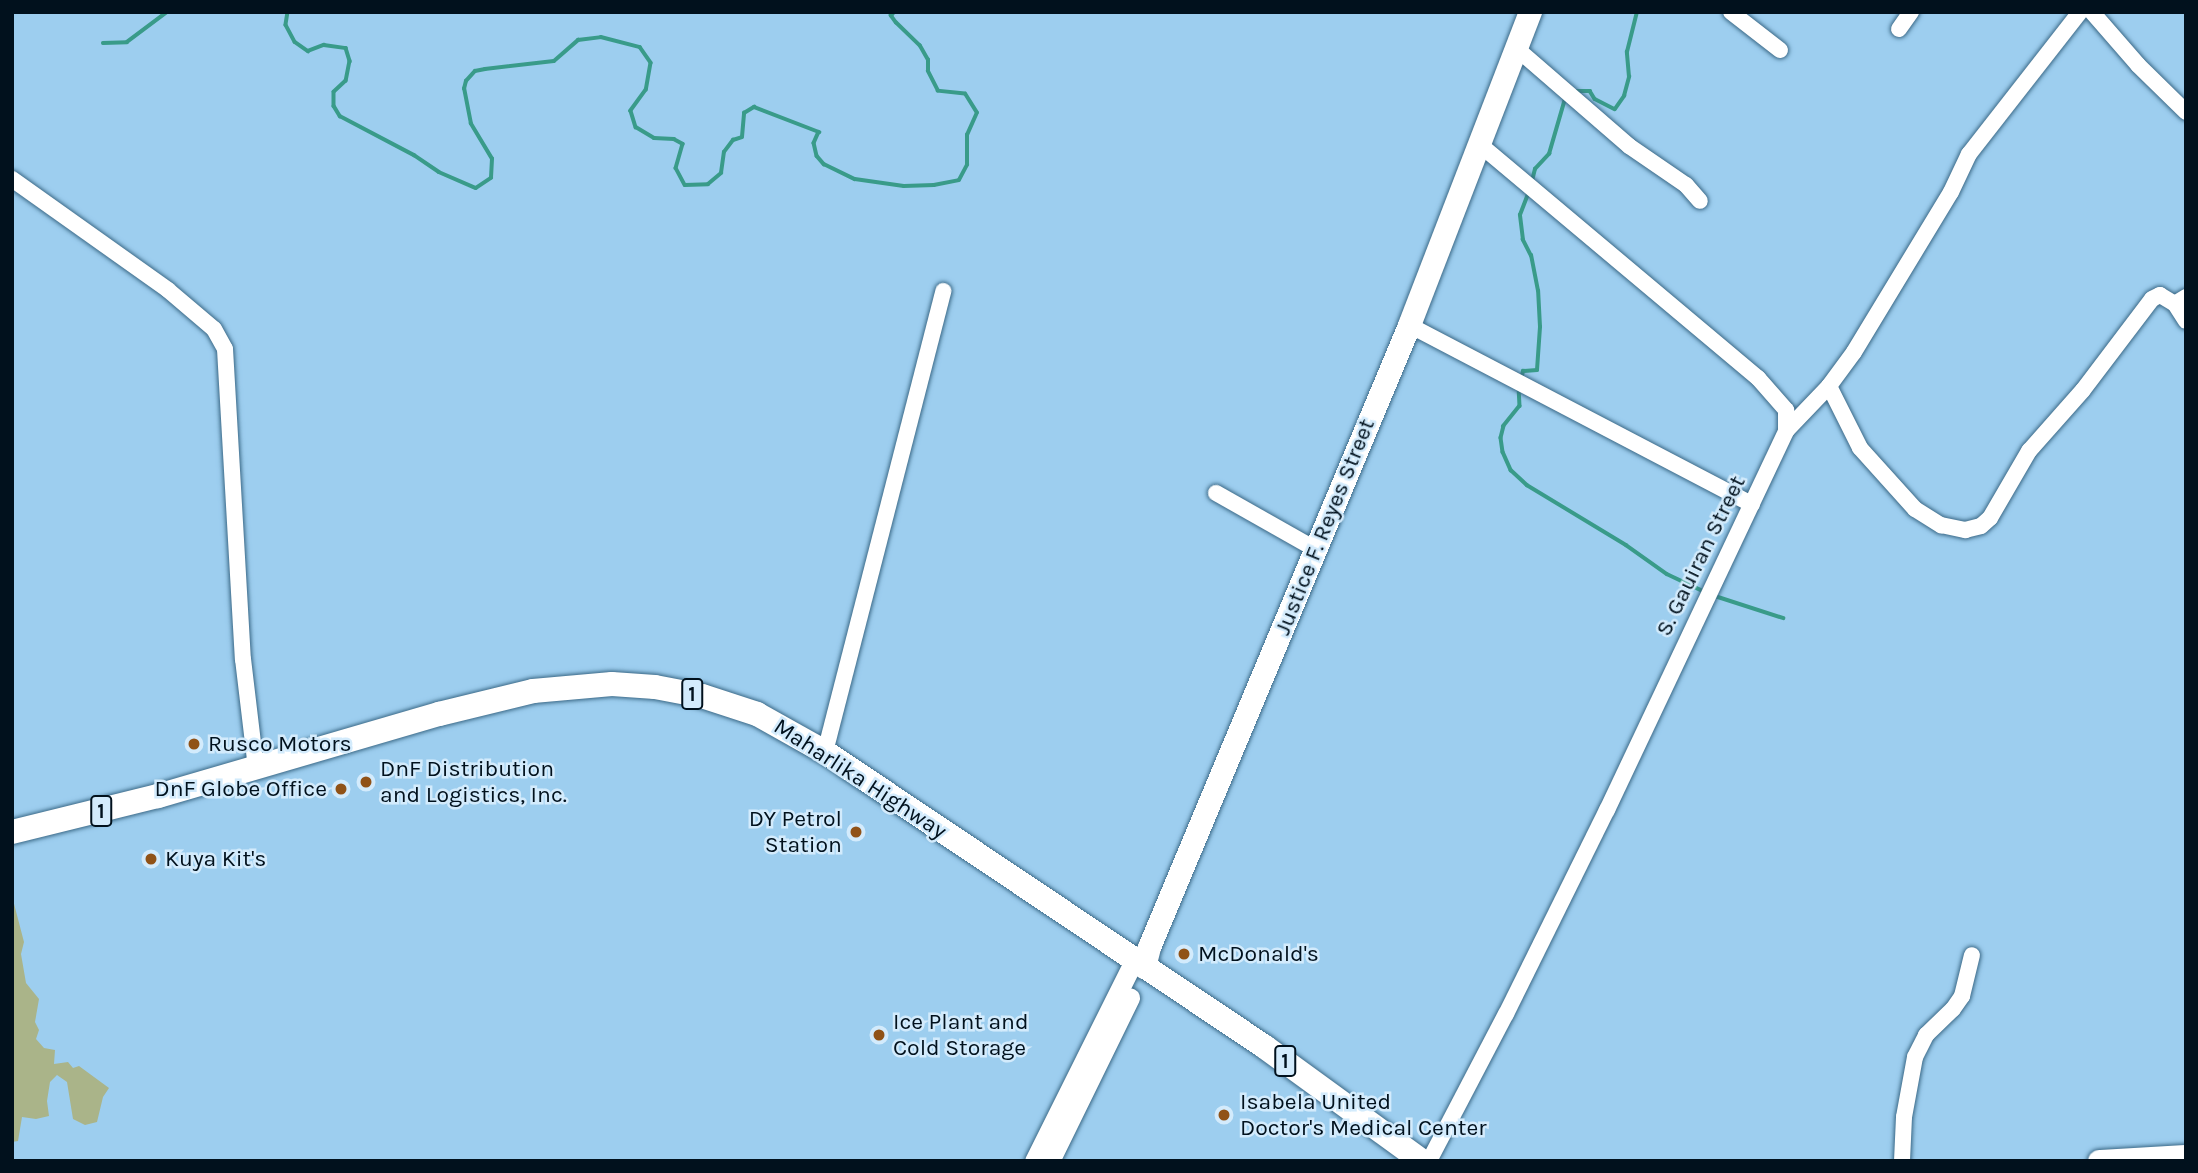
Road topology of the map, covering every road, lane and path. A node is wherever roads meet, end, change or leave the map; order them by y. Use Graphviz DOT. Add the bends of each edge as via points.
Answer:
graph roads {
  1 [pos="1530,12"];
  2 [pos="1731,12"];
  3 [pos="1911,12"];
  4 [pos="2080,12"];
  5 [pos="2092,12"];
  6 [pos="1899,29"];
  7 [pos="1516,48"];
  8 [pos="1780,50"];
  9 [pos="2186,112"];
  10 [pos="1478,143"];
  11 [pos="12,179"];
  12 [pos="1700,201"];
  13 [pos="943,291"];
  14 [pos="2180,300"];
  15 [pos="2186,321"];
  16 [pos="1409,325"];
  17 [pos="1829,386"];
  18 [pos="1786,430"];
  19 [pos="1216,493"];
  20 [pos="1752,504"];
  21 [pos="1315,549"];
  22 [pos="825,752"];
  23 [pos="257,768"];
  24 [pos="12,832"];
  25 [pos="1972,955"];
  26 [pos="1142,958"];
  27 [pos="2186,1156"];
  28 [pos="1034,1161"];
  29 [pos="1050,1161"];
  30 [pos="1422,1161"];
  31 [pos="1429,1161"];
  32 [pos="1902,1161"];
  33 [pos="2099,1161"];
  1 -- 7 [label="main road, Justice F. Reyes Street"];
  2 -- 8 [label="street"];
  3 -- 6 [label="street"];
  4 -- 17 [label="street, S. Gauiran Street" via="1975,145 1951,192"];
  5 -- 9 [label="street"];
  7 -- 10 [label="main road, Justice F. Reyes Street"];
  7 -- 12 [label="street"];
  10 -- 16 [label="main road, Justice F. Reyes Street"];
  10 -- 18 [label="street" via="1758,378 1786,410"];
  11 -- 23 [label="street" via="168,290 214,329 225,349 243,659"];
  13 -- 22 [label="street"];
  14 -- 15 [label="street"];
  14 -- 17 [label="street" via="2160,295 2152,299 2083,390 2029,451 1990,518 1973,528 1952,529 1915,509 1860,448"];
  16 -- 20 [label="street"];
  16 -- 21 [label="main road, Justice F. Reyes Street"];
  17 -- 18 [label="street, S. Gauiran Street"];
  18 -- 20 [label="street, S. Gauiran Street"];
  19 -- 21 [label="street"];
  20 -- 31 [label="street, S. Gauiran Street" via="1607,810"];
  21 -- 26 [label="main road, Justice F. Reyes Street"];
  22 -- 23 [label="main road, Maharlika Highway / 1" via="788,730 722,702 655,687 612,684 533,691"];
  22 -- 26 [label="main road, Maharlika Highway / 1"];
  23 -- 24 [label="main road, Maharlika Highway / 1"];
  25 -- 32 [label="street" via="1962,996 1926,1035 1915,1057"];
  26 -- 28 [label="street"];
  26 -- 29 [label="street"];
  26 -- 30 [label="main road, Maharlika Highway / 1"];
  27 -- 33 [label="main road"];
}
